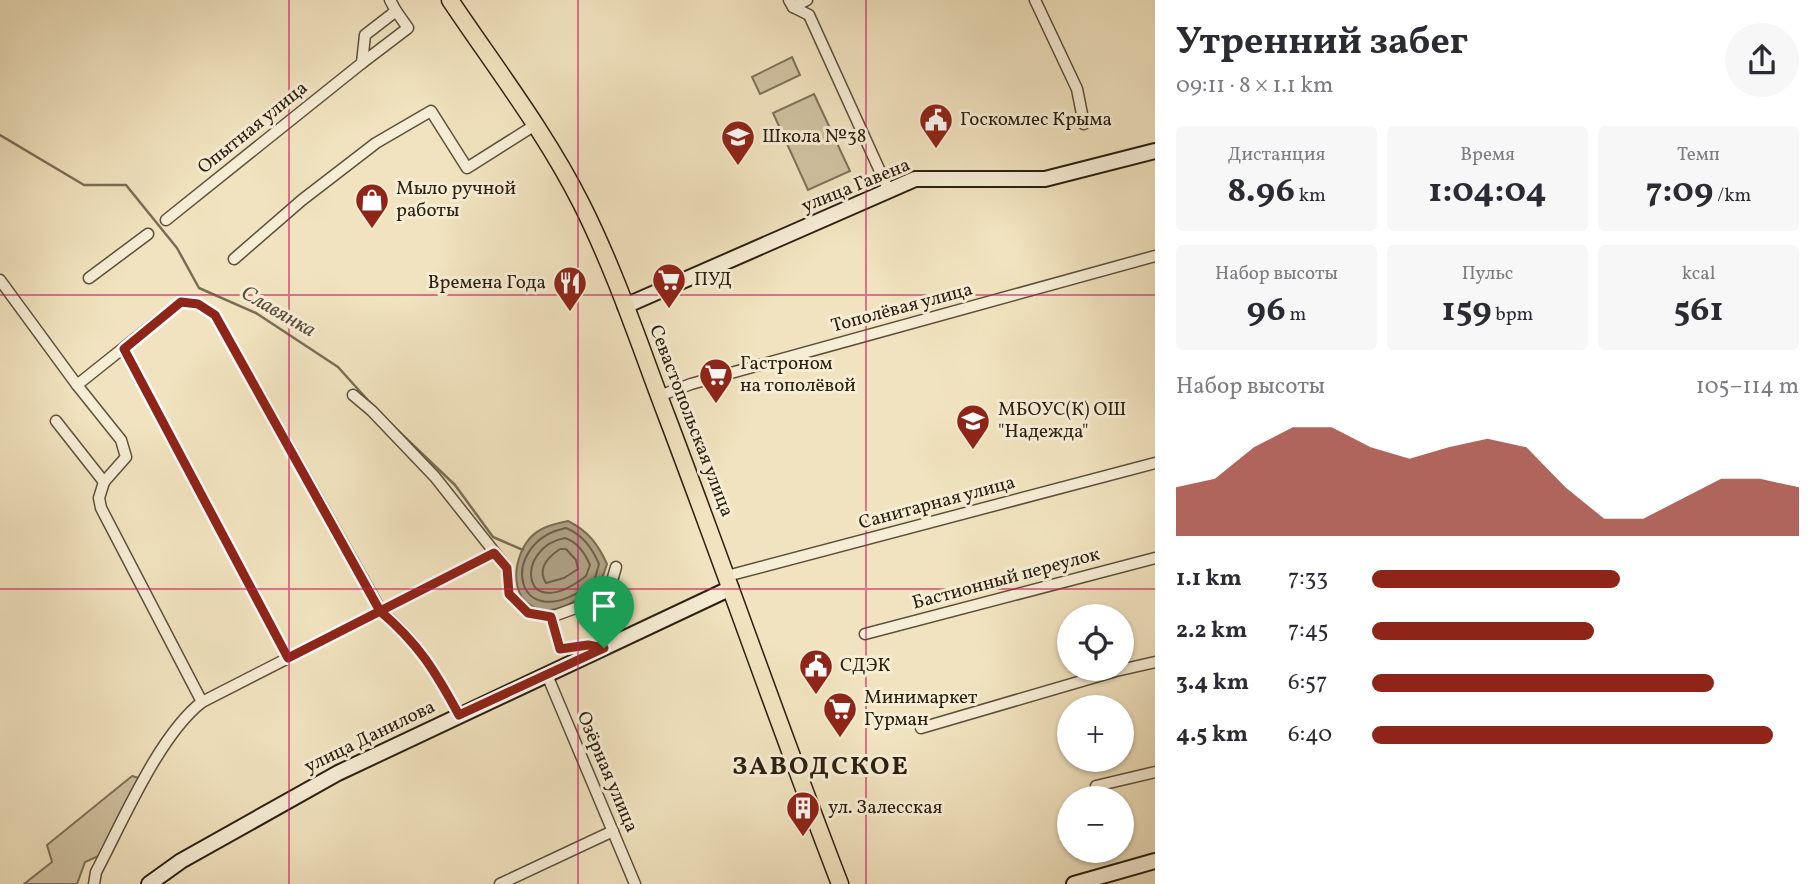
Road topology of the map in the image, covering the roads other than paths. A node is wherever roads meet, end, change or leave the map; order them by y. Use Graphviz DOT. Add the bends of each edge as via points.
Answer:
graph roads {
  1 [pos="390,0"];
  2 [pos="450,0"];
  3 [pos="807,0"];
  4 [pos="1035,0"];
  5 [pos="791,3"];
  6 [pos="396,11"];
  7 [pos="362,63"];
  8 [pos="1084,124"];
  9 [pos="535,125"];
  10 [pos="1155,151"];
  11 [pos="889,191"];
  12 [pos="166,220"];
  13 [pos="148,234"];
  14 [pos="1155,256"];
  15 [pos="234,259"];
  16 [pos="89,278"];
  17 [pos="0,280"];
  18 [pos="625,306"];
  19 [pos="124,349"];
  20 [pos="76,385"];
  21 [pos="353,395"];
  22 [pos="659,396"];
  23 [pos="56,421"];
  24 [pos="1155,463"];
  25 [pos="104,482"];
  26 [pos="494,553"];
  27 [pos="1155,558"];
  28 [pos="616,567"];
  29 [pos="729,582"];
  30 [pos="380,611"];
  31 [pos="551,617"];
  32 [pos="865,634"];
  33 [pos="604,648"];
  34 [pos="288,658"];
  35 [pos="1155,662"];
  36 [pos="547,675"];
  37 [pos="202,702"];
  38 [pos="459,715"];
  39 [pos="921,729"];
  40 [pos="1155,772"];
  41 [pos="1097,786"];
  42 [pos="613,831"];
  43 [pos="1155,861"];
  44 [pos="94,884"];
  45 [pos="149,884"];
  46 [pos="500,884"];
  47 [pos="635,884"];
  48 [pos="840,884"];
  49 [pos="1074,884"];
  1 -- 6 [label="street, Опытная улица"];
  2 -- 9 [label="main road, Севастопольская улица"];
  3 -- 5 [label="street"];
  4 -- 8 [label="street" via="1077,89"];
  5 -- 11 [label="street" via="809,15"];
  6 -- 7 [label="street" via="365,35"];
  6 -- 7 [label="street, Опытная улица" via="408,28"];
  7 -- 12 [label="street, Опытная улица"];
  9 -- 15 [label="street" via="467,167 431,111 376,144"];
  9 -- 18 [label="main road, Севастопольская улица" via="581,204"];
  10 -- 11 [label="main road, улица Гавена" via="1045,179 915,179"];
  11 -- 18 [label="main road, улица Гавена"];
  13 -- 16 [label="street"];
  14 -- 22 [label="street, Тополёвая улица"];
  17 -- 20 [label="street"];
  18 -- 22 [label="main road, Севастопольская улица"];
  19 -- 20 [label="street"];
  19 -- 30 [label="street" via="181,302 198,304 215,315"];
  19 -- 34 [label="street"];
  20 -- 25 [label="street" via="125,449 126,457"];
  21 -- 26 [label="street" via="435,477"];
  22 -- 29 [label="main road, Севастопольская улица"];
  23 -- 25 [label="street"];
  24 -- 29 [label="street, Санитарная улица"];
  25 -- 37 [label="street" via="101,508"];
  26 -- 30 [label="street"];
  26 -- 31 [label="street" via="507,568 509,594 528,613"];
  27 -- 32 [label="street, Бастионный переулок"];
  28 -- 31 [label="street" via="603,598"];
  29 -- 33 [label="main road, улица Данилова"];
  29 -- 48 [label="main road, Севастопольская улица"];
  30 -- 34 [label="street"];
  30 -- 38 [label="street" via="408,635"];
  31 -- 33 [label="street" via="560,649"];
  33 -- 36 [label="main road, улица Данилова"];
  34 -- 37 [label="street"];
  35 -- 39 [label="street"];
  36 -- 38 [label="main road, улица Данилова"];
  36 -- 42 [label="street, Озёрная улица"];
  37 -- 44 [label="street" via="187,713 147,774"];
  38 -- 45 [label="main road, улица Данилова" via="326,779"];
  40 -- 41 [label="street"];
  42 -- 46 [label="street"];
  42 -- 47 [label="street, Озёрная улица"];
  43 -- 49 [label="main road"];
}
